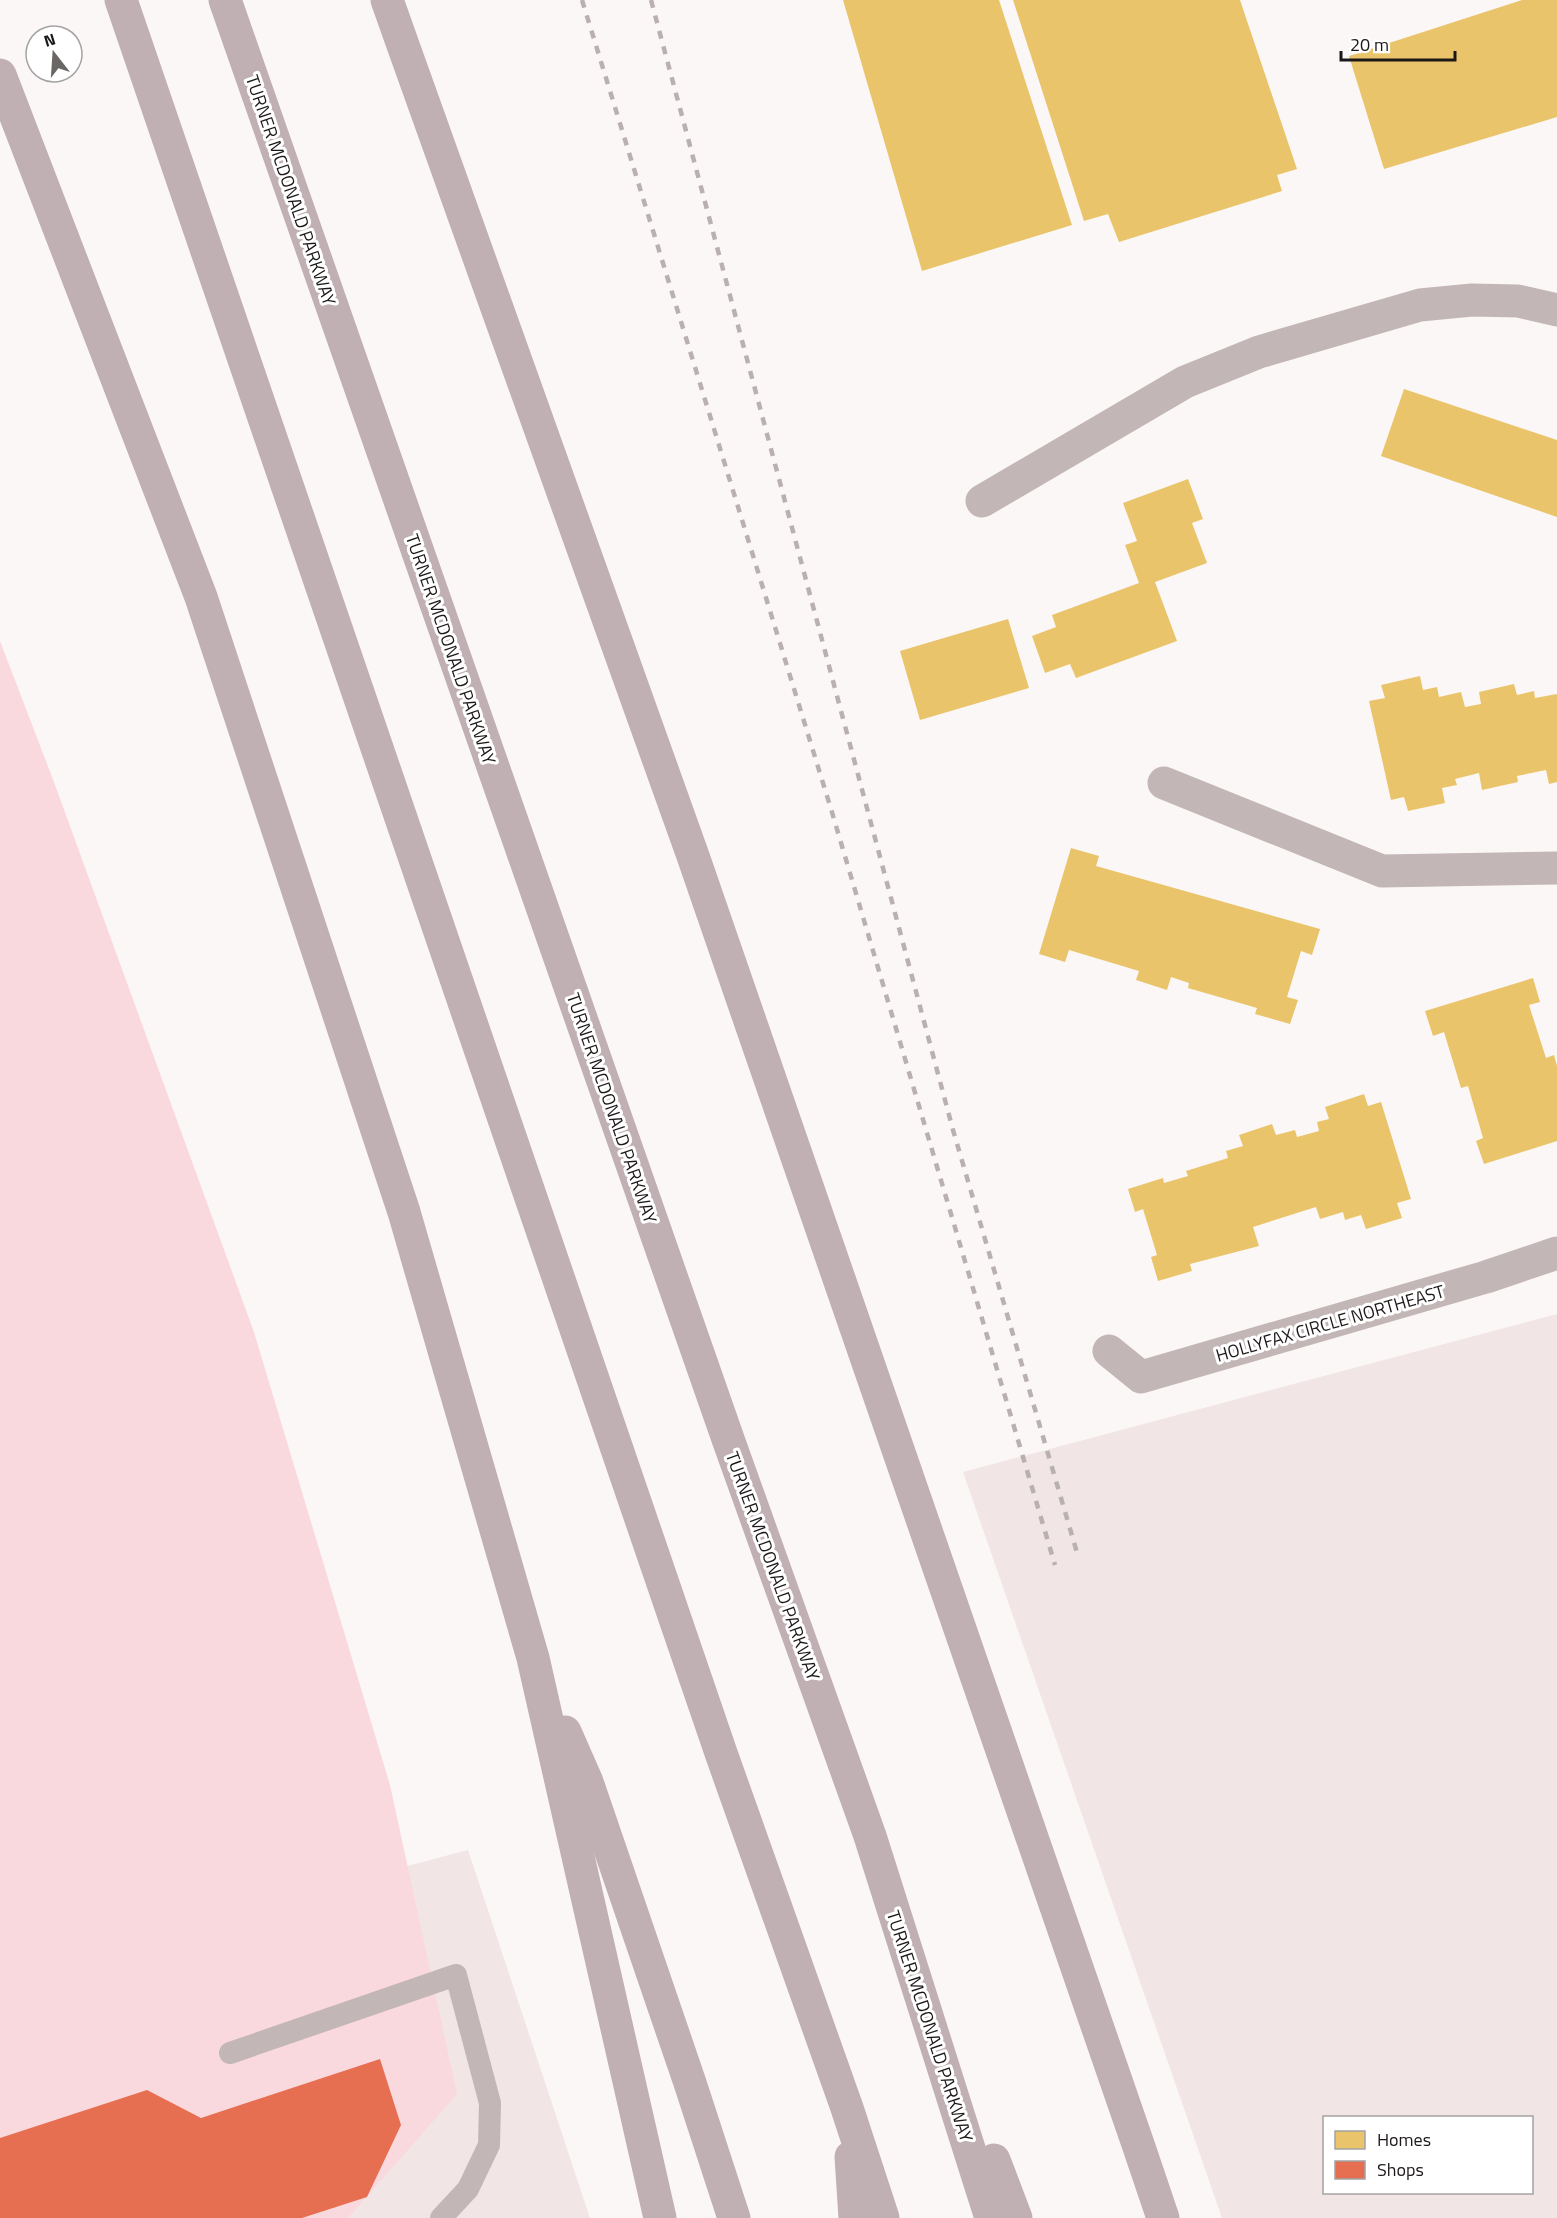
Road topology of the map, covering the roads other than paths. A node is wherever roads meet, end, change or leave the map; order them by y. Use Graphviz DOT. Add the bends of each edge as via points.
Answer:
graph roads {
  1 [pos="121,0"];
  2 [pos="225,0"];
  3 [pos="387,0"];
  4 [pos="0,75"];
  5 [pos="1557,310"];
  6 [pos="982,501"];
  7 [pos="1164,783"];
  8 [pos="1557,868"];
  9 [pos="1557,1253"];
  10 [pos="1109,1351"];
  11 [pos="534,1658"];
  12 [pos="870,1836"];
  13 [pos="230,2053"];
  14 [pos="847,2108"];
  15 [pos="441,2218"];
  16 [pos="660,2218"];
  17 [pos="734,2218"];
  18 [pos="855,2218"];
  19 [pos="883,2218"];
  20 [pos="991,2218"];
  21 [pos="1016,2218"];
  22 [pos="1163,2218"];
  1 -- 14 [label="highway" via="717,1742"];
  2 -- 12 [label="highway, TURNER MCDONALD PARKWAY"];
  3 -- 22 [label="highway" via="826,1236"];
  4 -- 11 [label="highway" via="201,597 404,1212"];
  5 -- 6 [label="street" via="1518,302 1472,300 1420,305 1259,352 1185,382"];
  7 -- 8 [label="street" via="1382,871"];
  9 -- 10 [label="street, HOLLYFAX CIRCLE NORTHEAST" via="1141,1377"];
  11 -- 16 [label="highway"];
  11 -- 17 [label="highway" via="587,1782"];
  12 -- 20 [label="highway, TURNER MCDONALD PARKWAY"];
  12 -- 21 [label="highway"];
  13 -- 15 [label="lane" via="456,1975 490,2103 489,2145 468,2189"];
  14 -- 18 [label="highway"];
  14 -- 19 [label="highway"];
}
